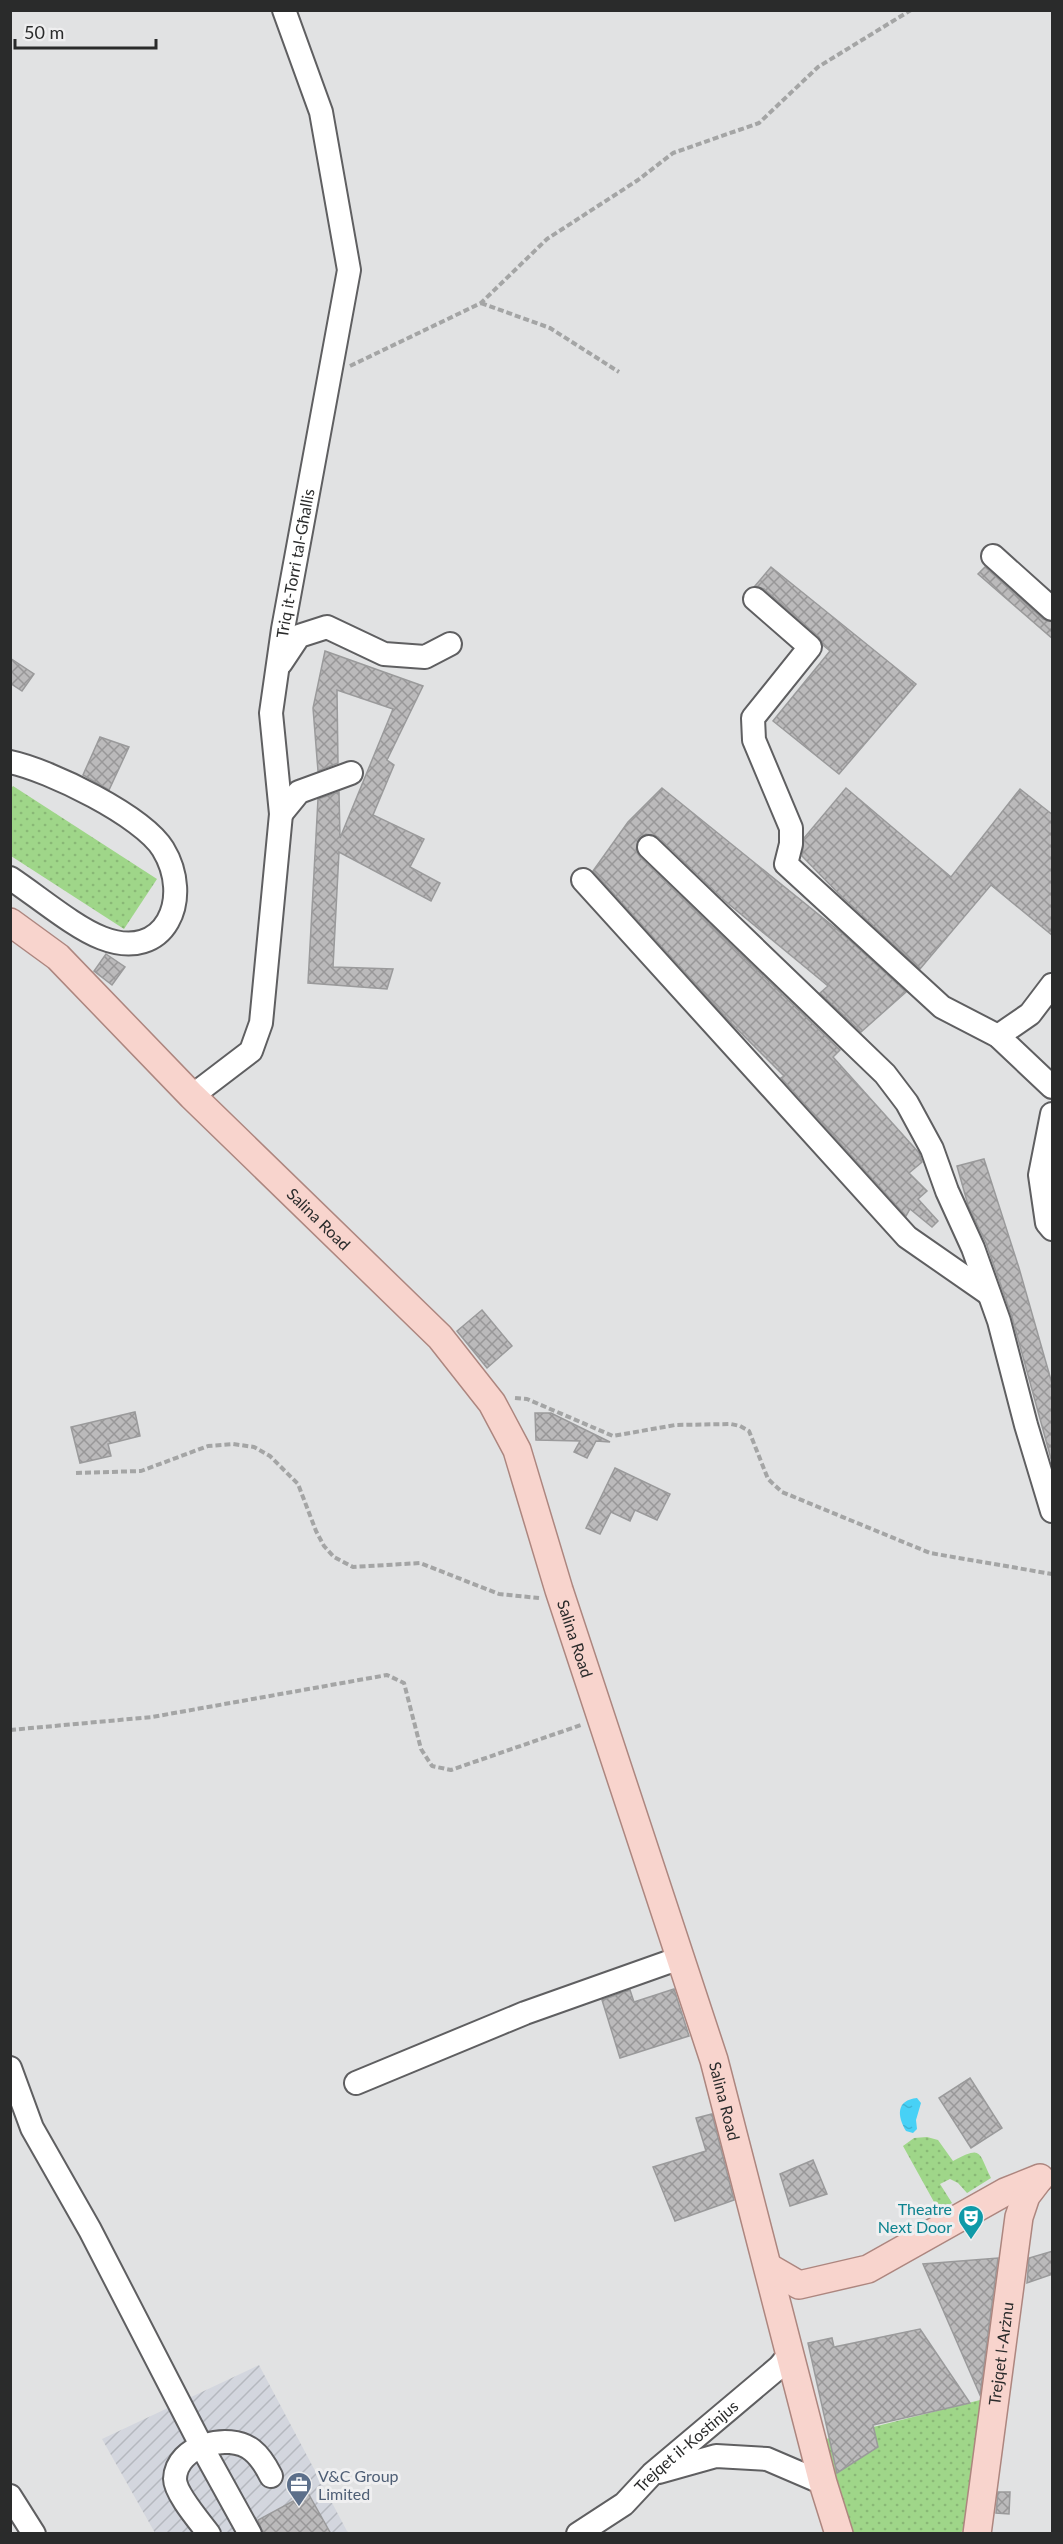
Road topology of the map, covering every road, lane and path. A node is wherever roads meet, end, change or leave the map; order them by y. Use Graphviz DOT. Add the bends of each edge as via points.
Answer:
graph roads {
  1 [pos="284,10"];
  2 [pos="911,10"];
  3 [pos="481,303"];
  4 [pos="619,372"];
  5 [pos="330,376"];
  6 [pos="993,556"];
  7 [pos="755,599"];
  8 [pos="1053,609"];
  9 [pos="450,644"];
  10 [pos="277,669"];
  11 [pos="10,762"];
  12 [pos="351,773"];
  13 [pos="281,814"];
  14 [pos="648,847"];
  15 [pos="10,878"];
  16 [pos="583,880"];
  17 [pos="10,922"];
  18 [pos="1053,985"];
  19 [pos="998,1036"];
  20 [pos="1053,1088"];
  21 [pos="192,1096"];
  22 [pos="1053,1114"];
  23 [pos="1053,1229"];
  24 [pos="989,1294"];
  25 [pos="492,1403"];
  26 [pos="76,1473"];
  27 [pos="1053,1510"];
  28 [pos="1053,1574"];
  29 [pos="559,1590"];
  30 [pos="601,1719"];
  31 [pos="10,1730"];
  32 [pos="680,1958"];
  33 [pos="10,2068"];
  34 [pos="356,2083"];
  35 [pos="1046,2176"];
  36 [pos="768,2267"];
  37 [pos="799,2285"];
  38 [pos="781,2317"];
  39 [pos="790,2354"];
  40 [pos="202,2446"];
  41 [pos="652,2474"];
  42 [pos="271,2476"];
  43 [pos="823,2483"];
  44 [pos="10,2496"];
  45 [pos="34,2534"];
  46 [pos="209,2534"];
  47 [pos="250,2534"];
  48 [pos="578,2534"];
  49 [pos="839,2534"];
  50 [pos="977,2534"];
  1 -- 5 [label="street, Triq it-Torri tal-Għallis" via="321,112 349,270"];
  2 -- 3 [label="path" via="818,67 759,123 673,153 547,238"];
  3 -- 4 [label="path" via="550,328"];
  3 -- 5 [label="path"];
  5 -- 10 [label="street, Triq it-Torri tal-Għallis"];
  6 -- 8 [label="street"];
  7 -- 19 [label="street" via="810,647 753,718 754,740 791,828 786,864 942,1006"];
  9 -- 10 [label="street" via="425,657 384,654 327,627 299,636"];
  10 -- 13 [label="street, Triq it-Torri tal-Għallis" via="271,713"];
  11 -- 15 [label="street" via="28,765 81,791 149,831 173,871 175,902 163,930 147,940 125,943 92,933"];
  12 -- 13 [label="street" via="299,792"];
  13 -- 21 [label="street, Triq it-Torri tal-Għallis" via="261,1023 251,1051"];
  14 -- 24 [label="street" via="885,1074 907,1103 932,1149"];
  16 -- 24 [label="street" via="908,1237"];
  17 -- 21 [label="main road, Salina Road" via="58,957"];
  18 -- 19 [label="street" via="1030,1014"];
  19 -- 20 [label="street"];
  21 -- 25 [label="main road, Salina Road" via="440,1337"];
  22 -- 23 [label="street" via="1040,1175 1047,1223"];
  24 -- 27 [label="street"];
  25 -- 28 [label="path" via="506,1397 527,1399 614,1436 675,1425 740,1426 748,1431 768,1479 782,1492 930,1553"];
  25 -- 29 [label="main road, Salina Road" via="517,1450"];
  26 -- 29 [label="path" via="141,1471 208,1446 254,1447 270,1456 298,1484 324,1546 334,1557 353,1567 420,1563 500,1594 537,1598"];
  29 -- 30 [label="main road, Salina Road"];
  30 -- 31 [label="path" via="451,1770 432,1766 421,1749 404,1683 387,1675 152,1717"];
  30 -- 32 [label="main road, Salina Road"];
  32 -- 34 [label="street" via="525,2013"];
  32 -- 36 [label="main road, Salina Road" via="714,2060"];
  33 -- 40 [label="street" via="32,2128 90,2230"];
  35 -- 37 [label="main road" via="1005,2192 868,2269"];
  35 -- 50 [label="main road, Trejqet l-Arżnu" via="1026,2196 1019,2217"];
  36 -- 37 [label="main road"];
  36 -- 38 [label="main road, Salina Road"];
  37 -- 38 [label="main road"];
  38 -- 39 [label="main road, Salina Road"];
  39 -- 41 [label="street, Trejqet il-Kostinjus"];
  39 -- 43 [label="main road, Salina Road"];
  40 -- 42 [label="street" via="230,2441 251,2448"];
  40 -- 46 [label="street" via="186,2455 175,2480"];
  40 -- 47 [label="street"];
  41 -- 43 [label="street" via="716,2456 767,2459"];
  41 -- 48 [label="street, Trejqet il-Kostinjus" via="624,2504"];
  43 -- 49 [label="main road, Salina Road"];
  44 -- 45 [label="street"];
}
